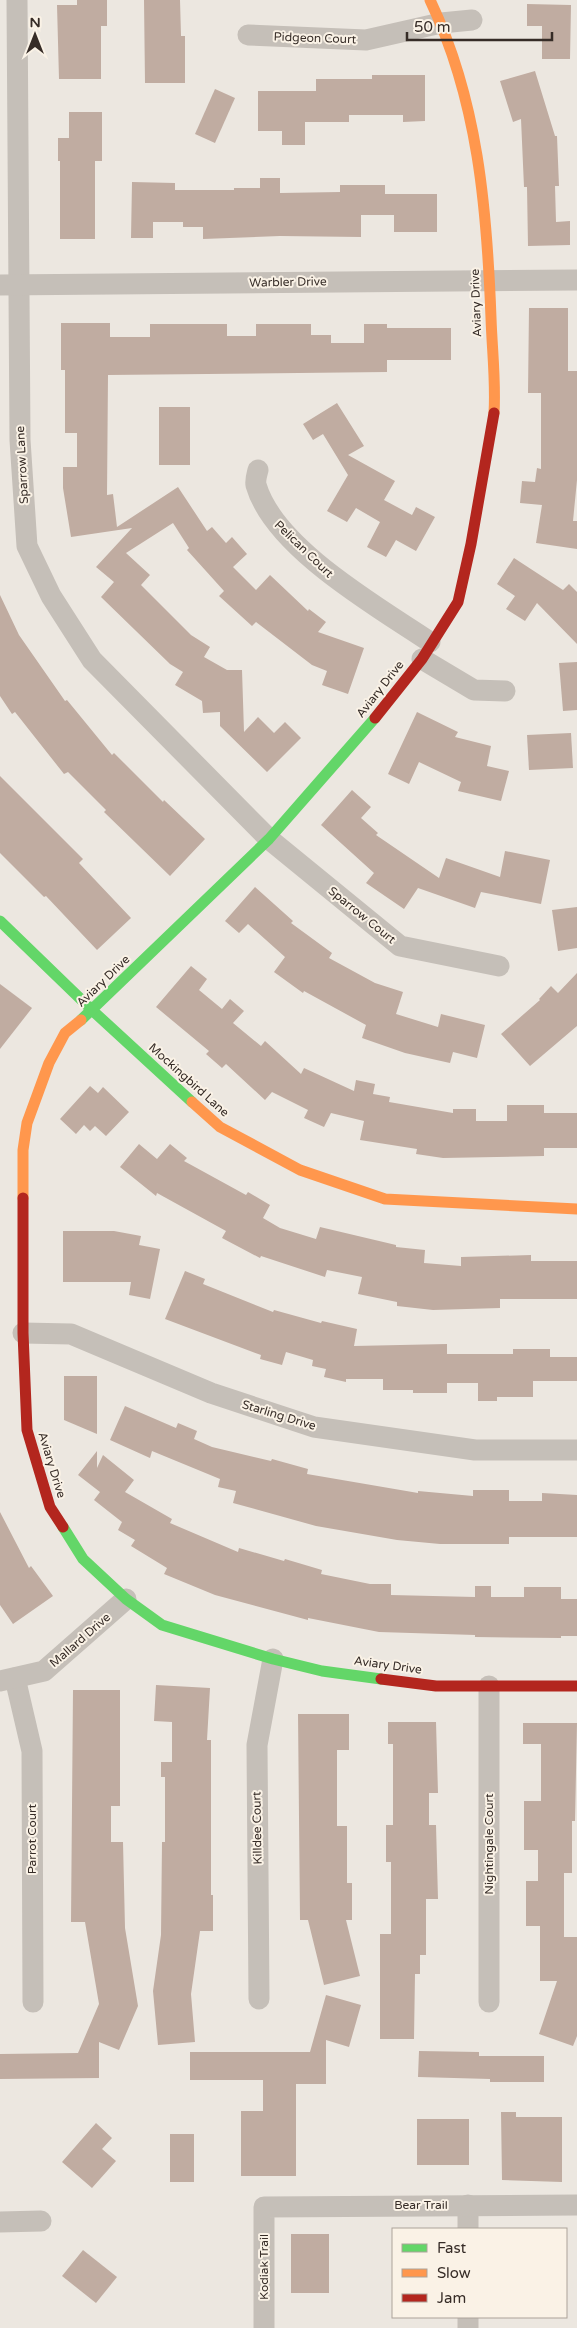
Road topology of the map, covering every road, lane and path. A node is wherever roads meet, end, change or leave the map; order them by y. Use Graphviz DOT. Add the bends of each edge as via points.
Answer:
graph roads {
  1 [pos="17,0"];
  2 [pos="430,0"];
  3 [pos="472,20"];
  4 [pos="441,23"];
  5 [pos="248,35"];
  6 [pos="9,38"];
  7 [pos="488,280"];
  8 [pos="577,280"];
  9 [pos="9,285"];
  10 [pos="258,470"];
  11 [pos="426,650"];
  12 [pos="505,691"];
  13 [pos="269,839"];
  14 [pos="0,921"];
  15 [pos="499,966"];
  16 [pos="93,1011"];
  17 [pos="577,1209"];
  18 [pos="23,1333"];
  19 [pos="577,1450"];
  20 [pos="126,1598"];
  21 [pos="273,1659"];
  22 [pos="7,1680"];
  23 [pos="489,1686"];
  24 [pos="577,1686"];
  25 [pos="259,1999"];
  26 [pos="33,2002"];
  27 [pos="489,2002"];
  28 [pos="468,2205"];
  29 [pos="577,2205"];
  30 [pos="264,2207"];
  31 [pos="0,2222"];
  32 [pos="41,2222"];
  33 [pos="468,2228"];
  34 [pos="264,2328"];
  1 -- 6 [label="street, Sparrow Lane"];
  2 -- 4 [label="street, Aviary Drive"];
  3 -- 4 [label="street, Pidgeon Court"];
  4 -- 5 [label="street, Pidgeon Court" via="366,40"];
  4 -- 7 [label="street, Aviary Drive" via="463,86 479,163 488,235"];
  6 -- 9 [label="street, Sparrow Lane"];
  7 -- 8 [label="street, Warbler Drive"];
  7 -- 9 [label="street, Warbler Drive"];
  7 -- 11 [label="street, Aviary Drive" via="494,411 458,602"];
  9 -- 13 [label="street, Sparrow Lane" via="27,546 51,596 92,660"];
  10 -- 11 [label="street, Pelican Court" via="256,483 273,520 330,576"];
  11 -- 12 [label="street, Pelican Court" via="474,690"];
  11 -- 13 [label="street, Aviary Drive" via="368,727"];
  13 -- 15 [label="street, Sparrow Court" via="400,946"];
  13 -- 16 [label="street, Aviary Drive"];
  14 -- 16 [label="street, Mockingbird Lane"];
  16 -- 17 [label="street, Mockingbird Lane" via="220,1127 300,1170 385,1199"];
  16 -- 18 [label="street, Aviary Drive" via="65,1033 49,1063 27,1123 23,1150"];
  18 -- 19 [label="street, Starling Drive" via="71,1334 211,1393 314,1426 475,1450"];
  18 -- 20 [label="street, Aviary Drive" via="27,1430 50,1507 83,1559"];
  20 -- 21 [label="street, Aviary Drive" via="162,1625"];
  20 -- 22 [label="street, Mallard Drive" via="44,1671"];
  21 -- 23 [label="street, Aviary Drive" via="322,1670 436,1686"];
  21 -- 25 [label="street, Killdee Court" via="256,1745"];
  22 -- 26 [label="street, Parrot Court" via="32,1751"];
  23 -- 24 [label="street, Aviary Drive"];
  23 -- 27 [label="street, Nightingale Court"];
  28 -- 29 [label="street, Bear Trail"];
  28 -- 30 [label="street, Bear Trail"];
  28 -- 33 [label="street"];
  30 -- 34 [label="street, Kodiak Trail"];
  31 -- 32 [label="street"];
}
